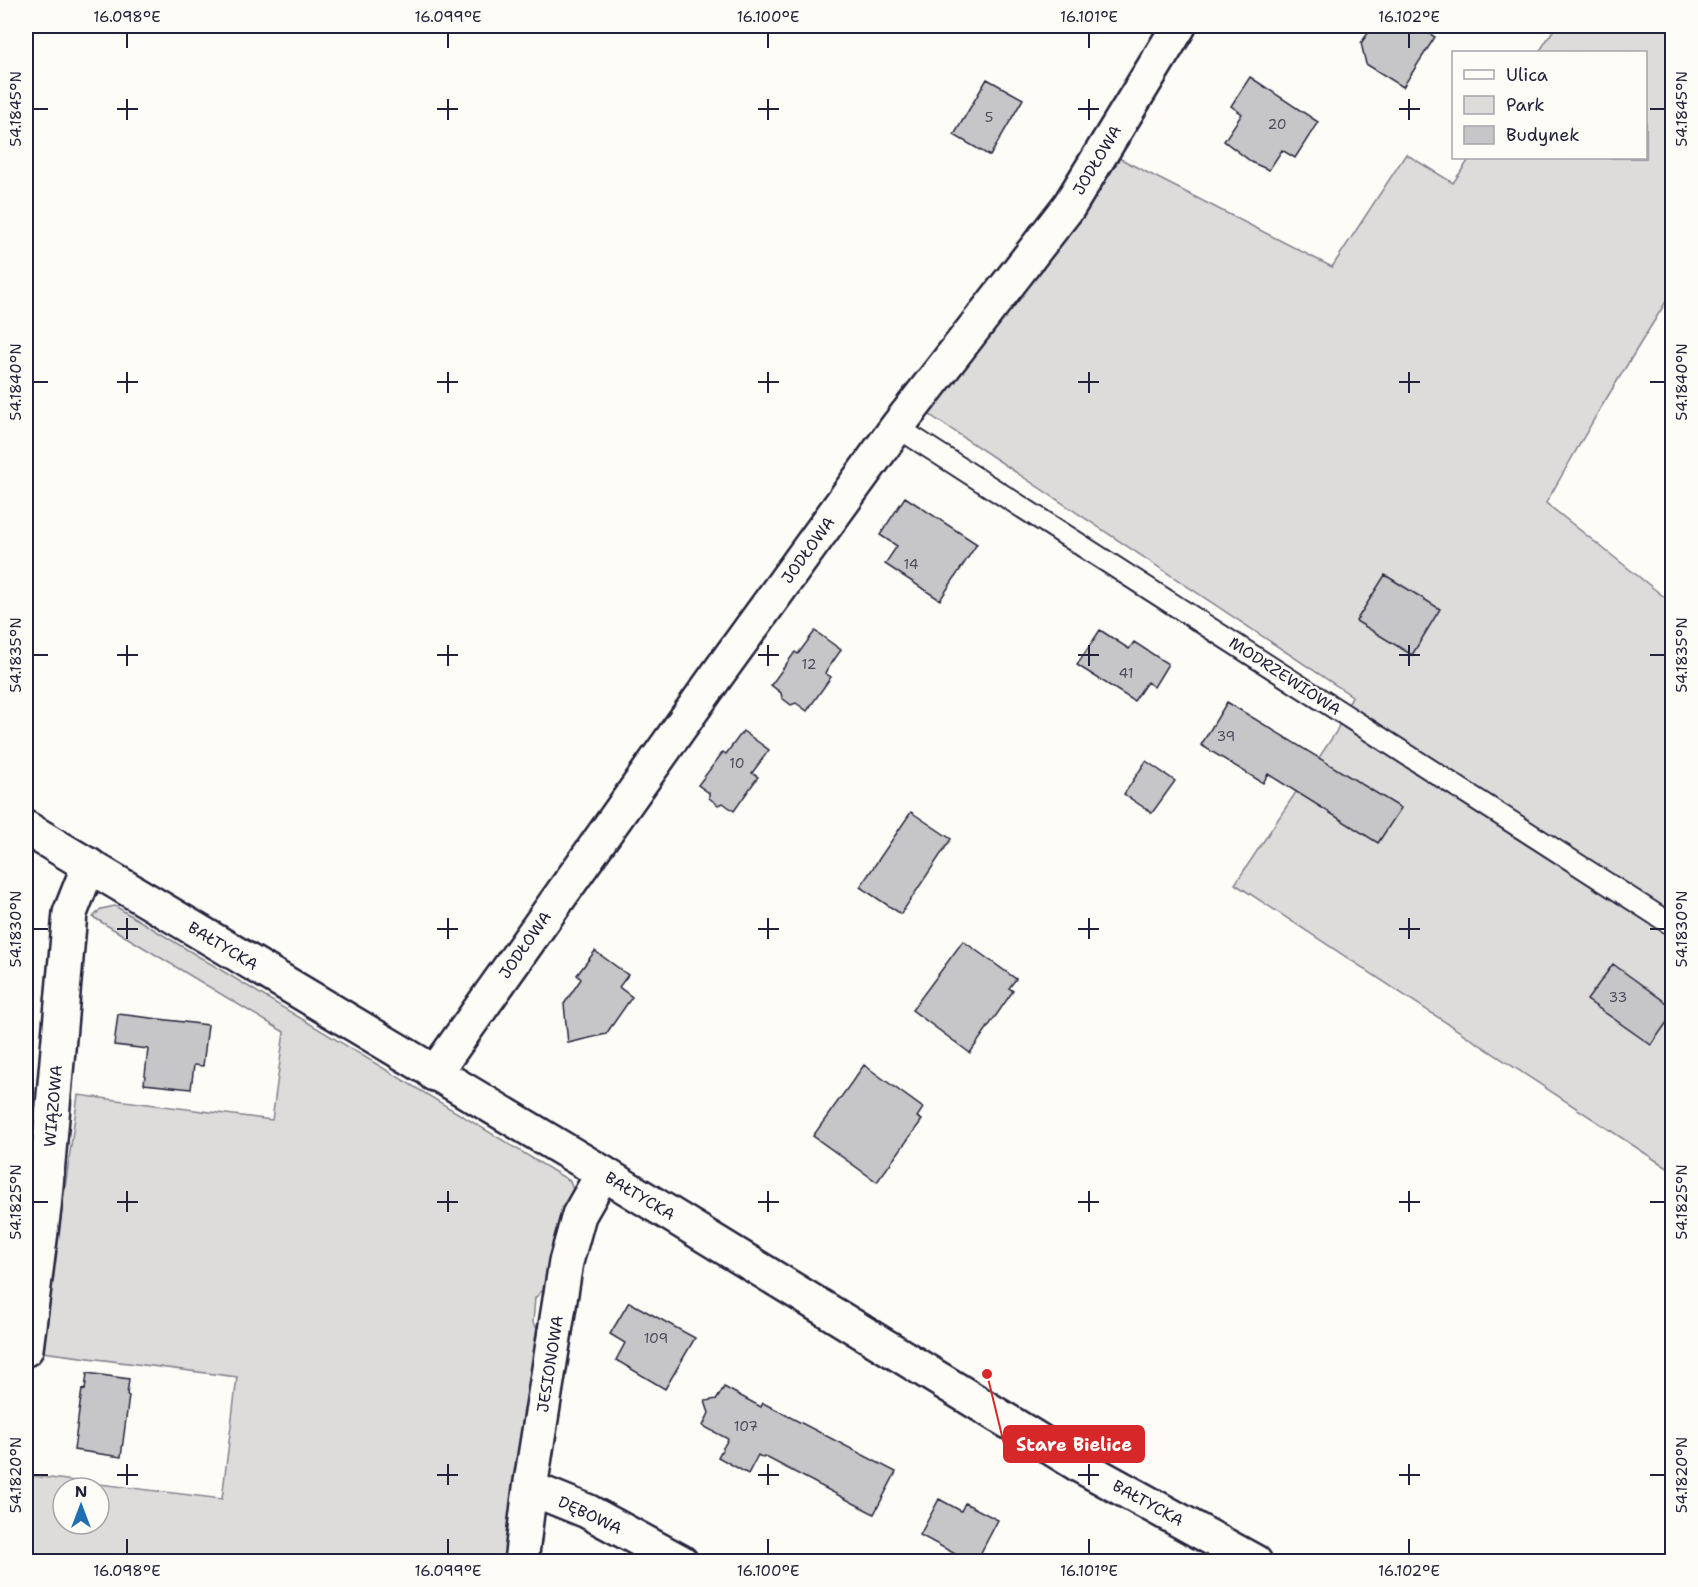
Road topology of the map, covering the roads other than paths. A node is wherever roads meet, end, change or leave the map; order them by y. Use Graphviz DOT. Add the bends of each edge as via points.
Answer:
graph roads {
  1 [pos="1179,26"];
  2 [pos="897,427"];
  3 [pos="26,828"];
  4 [pos="89,865"];
  5 [pos="1672,925"];
  6 [pos="434,1074"];
  7 [pos="603,1173"];
  8 [pos="26,1349"];
  9 [pos="530,1488"];
  10 [pos="520,1562"];
  11 [pos="681,1562"];
  12 [pos="1255,1562"];
  1 -- 2 [label="street, JODŁOWA" via="1069,206"];
  2 -- 5 [label="lane, MODRZEWIOWA"];
  2 -- 6 [label="street, JODŁOWA"];
  3 -- 4 [label="street, BAŁTYCKA"];
  4 -- 6 [label="street, BAŁTYCKA"];
  4 -- 8 [label="street, WIĄZOWA" via="70,913 44,1208"];
  6 -- 7 [label="street, BAŁTYCKA"];
  7 -- 9 [label="street, JESIONOWA" via="579,1215 566,1262"];
  7 -- 12 [label="street, BAŁTYCKA" via="1079,1465"];
  9 -- 10 [label="street, JESIONOWA"];
  9 -- 11 [label="street, DĘBOWA" via="587,1511"];
}
